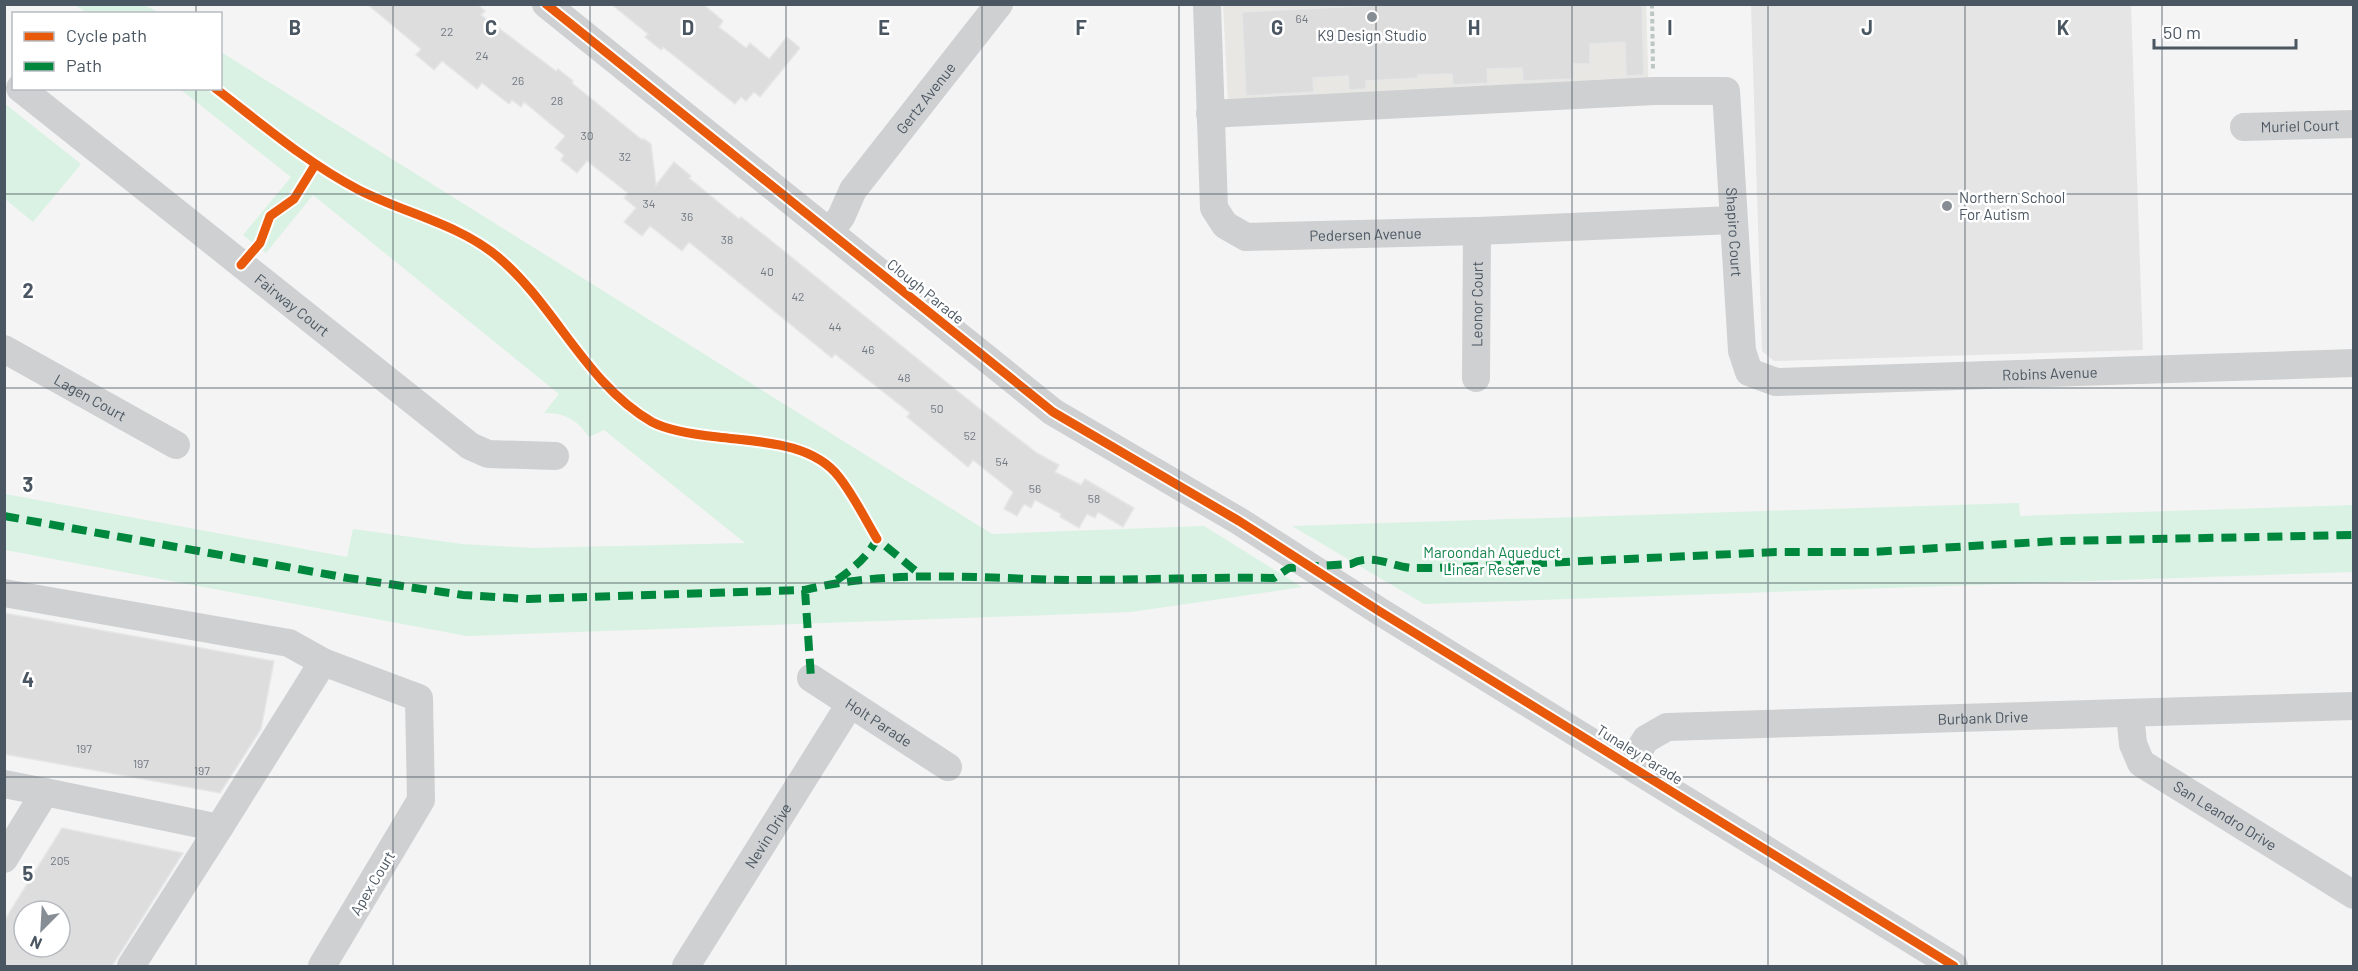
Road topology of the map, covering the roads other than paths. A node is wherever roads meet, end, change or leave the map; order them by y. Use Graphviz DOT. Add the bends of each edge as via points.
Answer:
graph roads {
  1 [pos="546,4"];
  2 [pos="999,4"];
  3 [pos="1207,4"];
  4 [pos="23,90"];
  5 [pos="1210,114"];
  6 [pos="2354,124"];
  7 [pos="2244,127"];
  8 [pos="1733,220"];
  9 [pos="823,227"];
  10 [pos="1477,231"];
  11 [pos="4,349"];
  12 [pos="2354,363"];
  13 [pos="1749,372"];
  14 [pos="1476,378"];
  15 [pos="176,446"];
  16 [pos="555,456"];
  17 [pos="1311,567"];
  18 [pos="4,593"];
  19 [pos="323,662"];
  20 [pos="811,678"];
  21 [pos="850,704"];
  22 [pos="2354,706"];
  23 [pos="2130,714"];
  24 [pos="1630,765"];
  25 [pos="948,767"];
  26 [pos="4,784"];
  27 [pos="45,792"];
  28 [pos="219,828"];
  29 [pos="4,858"];
  30 [pos="2354,895"];
  31 [pos="131,966"];
  32 [pos="322,966"];
  33 [pos="686,966"];
  34 [pos="1954,966"];
  1 -- 9 [label="street, Clough Parade"];
  2 -- 9 [label="street, Gertz Avenue" via="853,190 841,217"];
  3 -- 5 [label="street, Pedersen Avenue"];
  4 -- 16 [label="street, Fairway Court" via="470,446 488,454"];
  5 -- 8 [label="street, Shapiro Court" via="1654,91 1726,91"];
  5 -- 10 [label="street, Pedersen Avenue" via="1214,208 1225,225 1246,237"];
  6 -- 7 [label="street, Muriel Court"];
  8 -- 10 [label="street, Pedersen Avenue"];
  8 -- 13 [label="street, Shapiro Court" via="1742,351"];
  9 -- 17 [label="street, Clough Parade" via="1053,412"];
  10 -- 14 [label="street, Leonor Court"];
  11 -- 15 [label="street, Lagen Court"];
  12 -- 13 [label="street, Robins Avenue" via="1776,382"];
  17 -- 24 [label="street, Tunaley Parade"];
  18 -- 19 [label="street" via="289,643"];
  19 -- 28 [label="street"];
  19 -- 32 [label="street, Apex Court" via="419,698 421,800"];
  20 -- 21 [label="street, Holt Parade"];
  21 -- 25 [label="street, Holt Parade"];
  21 -- 33 [label="street, Nevin Drive"];
  22 -- 23 [label="street, Burbank Drive"];
  23 -- 24 [label="street, Burbank Drive" via="1667,727 1646,739"];
  23 -- 30 [label="street, San Leandro Drive" via="2133,744 2141,763"];
  24 -- 34 [label="street, Tunaley Parade"];
  26 -- 27 [label="street"];
  27 -- 28 [label="street"];
  27 -- 29 [label="street"];
  28 -- 31 [label="street"];
}
